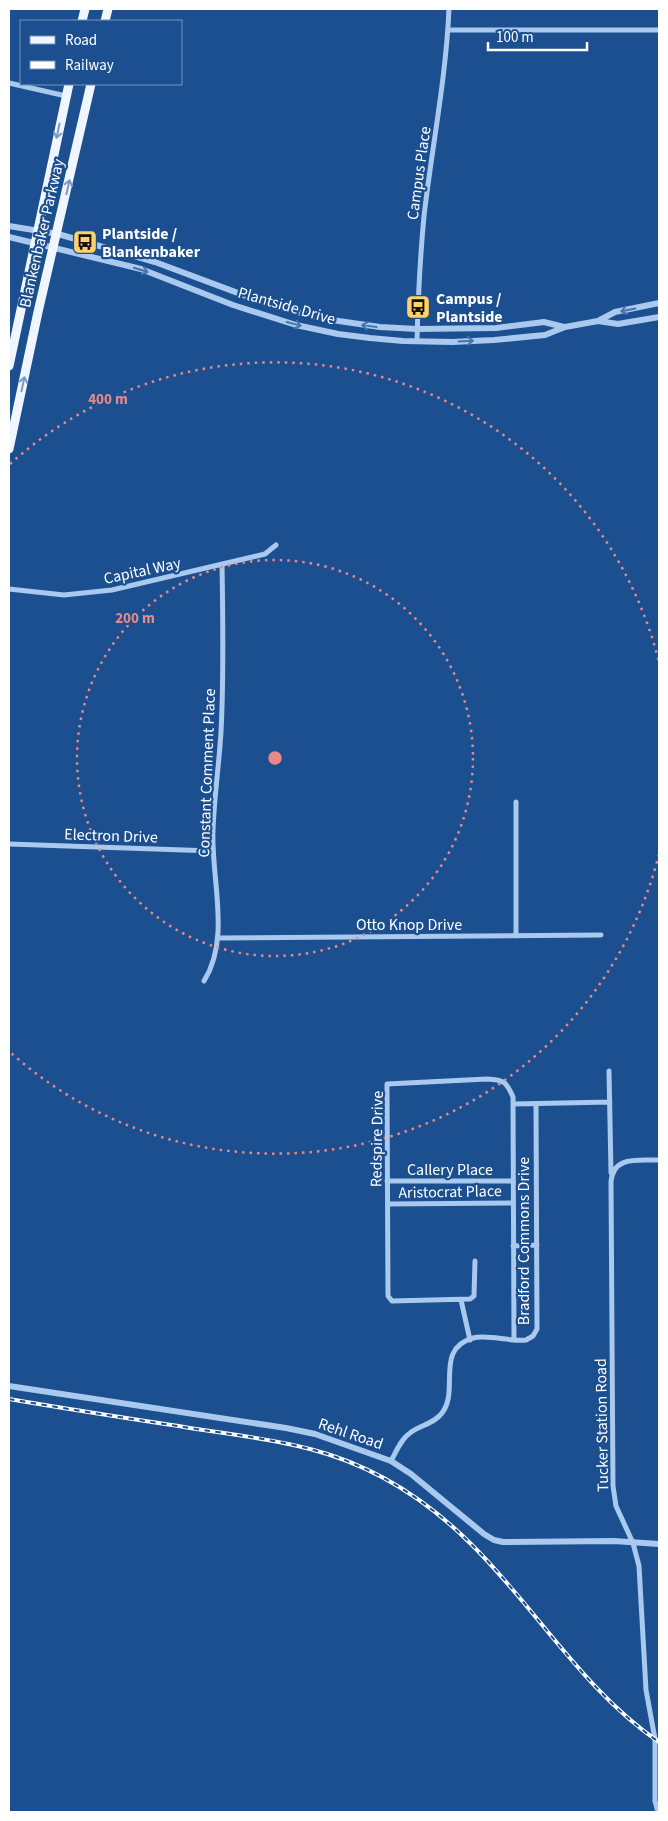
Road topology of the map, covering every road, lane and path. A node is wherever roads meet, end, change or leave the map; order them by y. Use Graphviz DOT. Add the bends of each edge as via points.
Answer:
graph roads {
  1 [pos="449,9"];
  2 [pos="448,30"];
  3 [pos="659,30"];
  4 [pos="9,83"];
  5 [pos="68,85"];
  6 [pos="91,85"];
  7 [pos="66,96"];
  8 [pos="9,226"];
  9 [pos="38,230"];
  10 [pos="58,234"];
  11 [pos="9,237"];
  12 [pos="35,243"];
  13 [pos="54,247"];
  14 [pos="214,284"];
  15 [pos="209,295"];
  16 [pos="659,304"];
  17 [pos="659,316"];
  18 [pos="598,321"];
  19 [pos="565,327"];
  20 [pos="417,330"];
  21 [pos="417,342"];
  22 [pos="9,366"];
  23 [pos="9,449"];
  24 [pos="276,545"];
  25 [pos="222,564"];
  26 [pos="9,589"];
  27 [pos="516,802"];
  28 [pos="9,844"];
  29 [pos="213,850"];
  30 [pos="601,935"];
  31 [pos="516,936"];
  32 [pos="218,938"];
  33 [pos="204,981"];
  34 [pos="609,1071"];
  35 [pos="610,1102"];
  36 [pos="512,1104"];
  37 [pos="536,1104"];
  38 [pos="659,1160"];
  39 [pos="611,1178"];
  40 [pos="387,1181"];
  41 [pos="513,1181"];
  42 [pos="513,1203"];
  43 [pos="388,1204"];
  44 [pos="537,1245"];
  45 [pos="513,1246"];
  46 [pos="474,1261"];
  47 [pos="461,1300"];
  48 [pos="470,1340"];
  49 [pos="514,1340"];
  50 [pos="9,1386"];
  51 [pos="391,1461"];
  52 [pos="633,1543"];
  53 [pos="659,1544"];
  54 [pos="658,1812"];
  1 -- 2 [label="street, Campus Place"];
  2 -- 3 [label="street"];
  2 -- 20 [label="street, Campus Place" via="424,216"];
  4 -- 7 [label="street"];
  5 -- 7 [label="main road, Blankenbaker Parkway"];
  10 -- 6 [label="main road, Blankenbaker Parkway, one-way"];
  7 -- 9 [label="main road, Blankenbaker Parkway, one-way"];
  8 -- 9 [label="street, Plantside Drive"];
  9 -- 10 [label="street, Plantside Drive"];
  9 -- 12 [label="main road, Blankenbaker Parkway"];
  10 -- 13 [label="main road, Blankenbaker Parkway"];
  10 -- 14 [label="street, Plantside Drive" via="155,262"];
  11 -- 12 [label="street, Plantside Drive"];
  12 -- 13 [label="street, Plantside Drive"];
  12 -- 22 [label="main road, Blankenbaker Parkway"];
  13 -- 15 [label="street, Plantside Drive, one-way" via="141,269"];
  23 -- 13 [label="main road, Blankenbaker Parkway, one-way"];
  14 -- 15 [label="street"];
  20 -- 14 [label="street, Plantside Drive, one-way" via="299,313"];
  15 -- 21 [label="street, Plantside Drive, one-way" via="262,315 338,334"];
  16 -- 18 [label="street, Plantside Drive, one-way" via="615,312"];
  17 -- 18 [label="street, Plantside Drive" via="618,324"];
  18 -- 19 [label="street, Plantside Drive"];
  19 -- 20 [label="street, Plantside Drive" via="544,322 496,328"];
  21 -- 19 [label="street, Plantside Drive, one-way" via="519,338 545,335"];
  20 -- 21 [label="street, Campus Place"];
  24 -- 25 [label="street, Capital Way" via="265,554"];
  25 -- 26 [label="street, Capital Way" via="134,586 90,593 64,595"];
  25 -- 29 [label="street, Constant Comment Place" via="221,731"];
  27 -- 31 [label="street"];
  28 -- 29 [label="street, Electron Drive"];
  29 -- 32 [label="street, Constant Comment Place"];
  30 -- 31 [label="street, Otto Knop Drive"];
  31 -- 32 [label="street, Otto Knop Drive"];
  32 -- 33 [label="street, Constant Comment Place"];
  34 -- 35 [label="street, Tucker Station Road"];
  35 -- 37 [label="street"];
  35 -- 39 [label="street, Tucker Station Road"];
  36 -- 37 [label="street"];
  36 -- 40 [label="street, Redspire Drive" via="507,1084 500,1080 387,1084"];
  36 -- 41 [label="street, Redspire Drive"];
  37 -- 44 [label="street, Bradford Commons Drive"];
  38 -- 39 [label="street" via="621,1163"];
  39 -- 52 [label="street, Tucker Station Road" via="613,1486 616,1506"];
  40 -- 41 [label="street, Callery Place"];
  40 -- 43 [label="street, Redspire Drive"];
  41 -- 42 [label="street, Redspire Drive"];
  42 -- 43 [label="street, Aristocrat Place"];
  42 -- 45 [label="street, Redspire Drive"];
  43 -- 47 [label="street, Redspire Drive" via="388,1296 392,1301"];
  44 -- 45 [label="street"];
  44 -- 49 [label="street, Bradford Commons Drive" via="537,1329 526,1340"];
  45 -- 49 [label="street, Redspire Drive"];
  46 -- 47 [label="street" via="474,1296 470,1300"];
  47 -- 48 [label="street"];
  48 -- 49 [label="street, Bradford Commons Drive"];
  48 -- 51 [label="street" via="458,1346 452,1355 446,1409 435,1420 409,1433"];
  50 -- 51 [label="street, Rehl Road" via="286,1428 315,1434"];
  51 -- 52 [label="street, Rehl Road" via="494,1540"];
  52 -- 53 [label="street, Rehl Road"];
  52 -- 54 [label="street, Tucker Station Road" via="639,1566 646,1690 655,1739 655,1801"];
}
